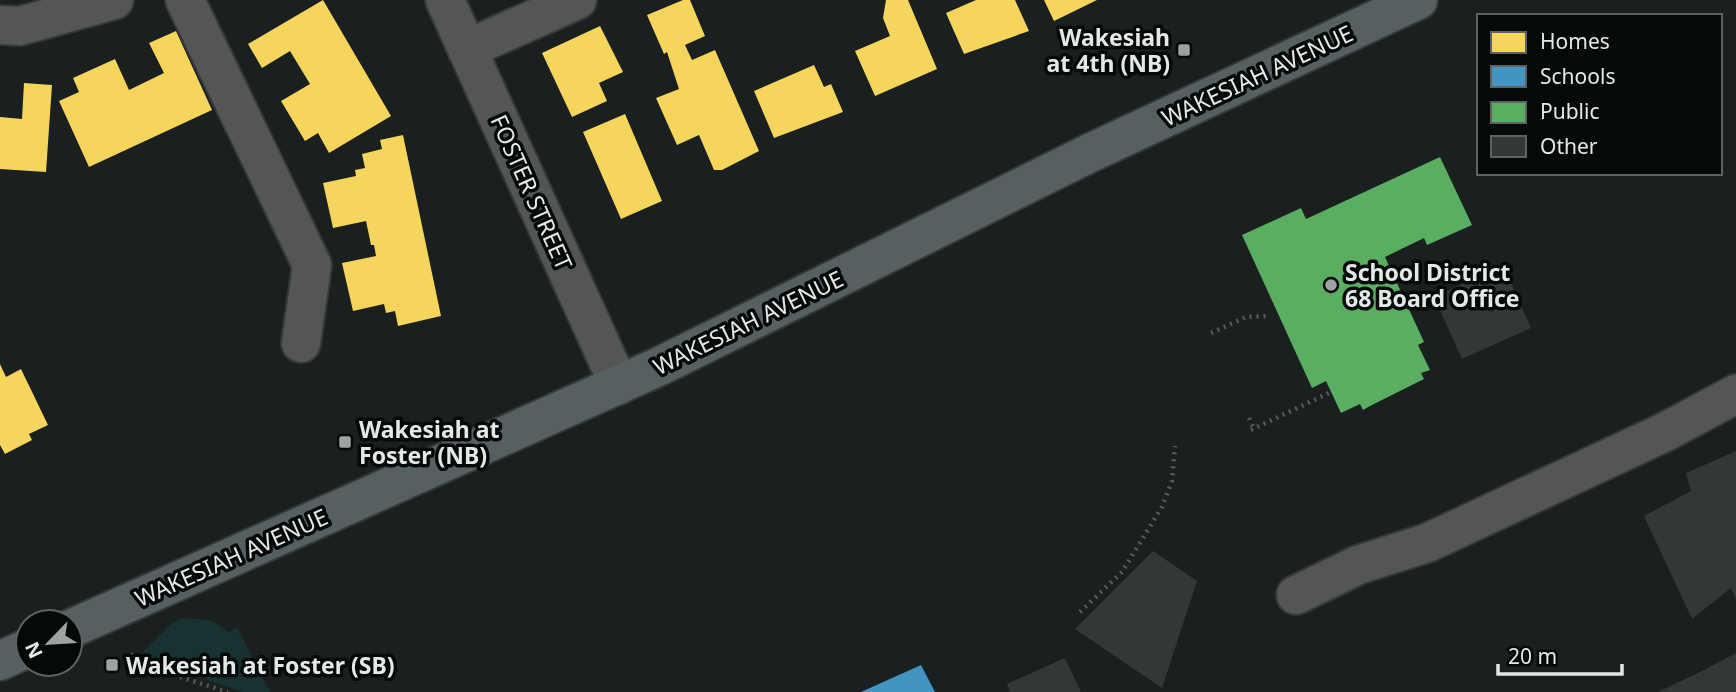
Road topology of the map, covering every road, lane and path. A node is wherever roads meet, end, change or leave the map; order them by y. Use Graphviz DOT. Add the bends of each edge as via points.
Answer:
graph roads {
  1 [pos="114,0"];
  2 [pos="185,0"];
  3 [pos="445,0"];
  4 [pos="577,0"];
  5 [pos="1418,0"];
  6 [pos="0,25"];
  7 [pos="467,49"];
  8 [pos="1270,316"];
  9 [pos="1211,333"];
  10 [pos="301,344"];
  11 [pos="619,385"];
  12 [pos="1331,392"];
  13 [pos="1736,394"];
  14 [pos="1249,418"];
  15 [pos="1175,446"];
  16 [pos="1296,595"];
  17 [pos="1080,612"];
  18 [pos="84,623"];
  19 [pos="130,654"];
  20 [pos="228,692"];
  1 -- 6 [label="street" via="20,26"];
  2 -- 10 [label="street" via="312,265"];
  3 -- 7 [label="street, FOSTER STREET"];
  4 -- 7 [label="street"];
  5 -- 11 [label="main road, WAKESIAH AVENUE" via="1092,152"];
  7 -- 11 [label="street, FOSTER STREET"];
  8 -- 9 [label="path" via="1246,317"];
  11 -- 18 [label="main road, WAKESIAH AVENUE"];
  12 -- 14 [label="path" via="1252,429"];
  13 -- 16 [label="street" via="1427,543 1359,565"];
  15 -- 17 [label="path" via="1172,481 1162,507 1122,572"];
  19 -- 20 [label="path" via="145,666"];
}
